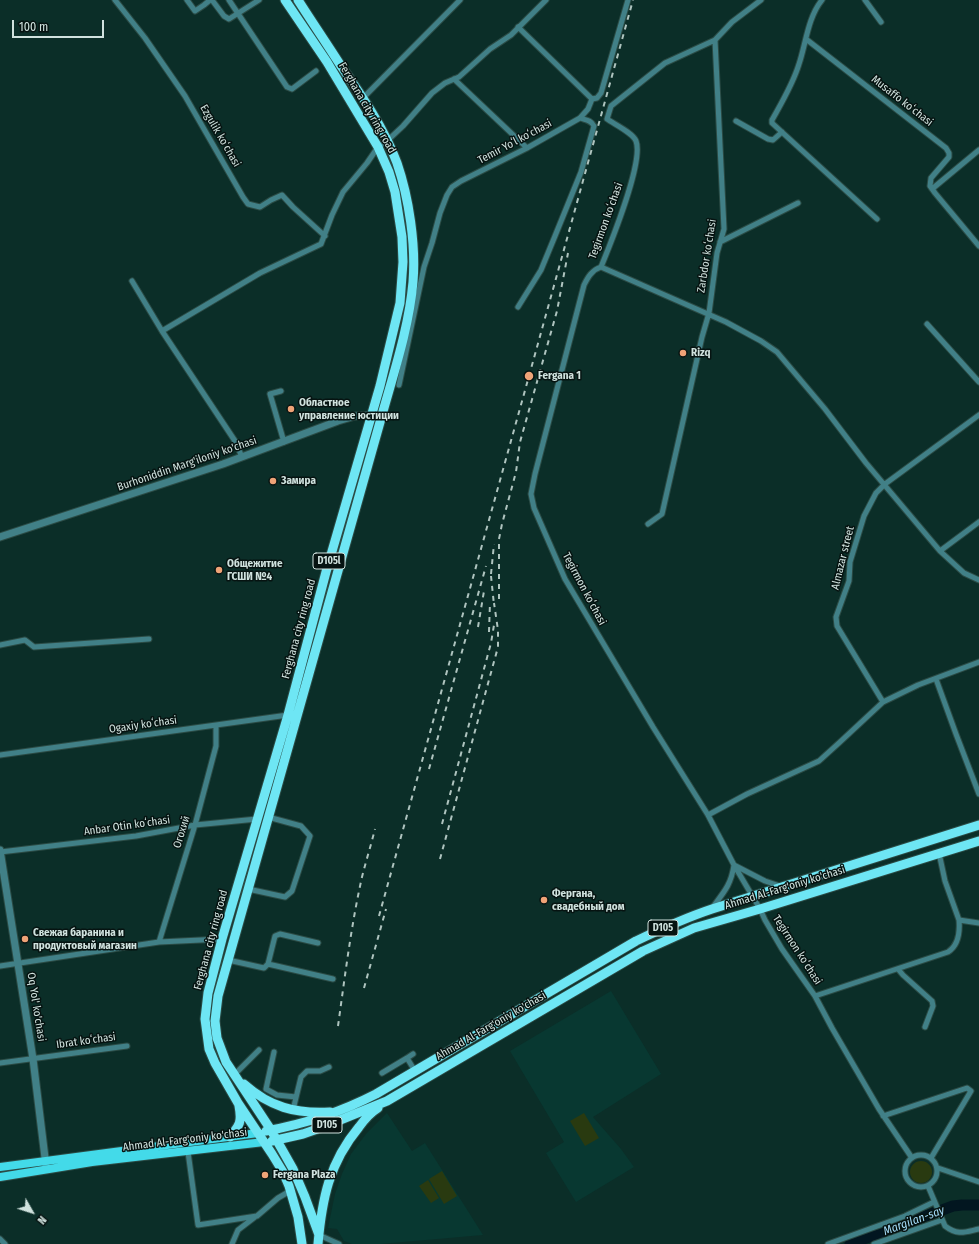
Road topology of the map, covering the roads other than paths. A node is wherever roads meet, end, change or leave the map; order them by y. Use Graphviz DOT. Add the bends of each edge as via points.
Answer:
graph roads {
  1 [pos="115,0"];
  2 [pos="187,0"];
  3 [pos="211,0"];
  4 [pos="229,0"];
  5 [pos="259,0"];
  6 [pos="285,0"];
  7 [pos="298,0"];
  8 [pos="460,0"];
  9 [pos="546,0"];
  10 [pos="628,0"];
  11 [pos="761,0"];
  12 [pos="822,0"];
  13 [pos="865,0"];
  14 [pos="238,14"];
  15 [pos="881,22"];
  16 [pos="314,25"];
  17 [pos="518,27"];
  18 [pos="306,31"];
  19 [pos="806,39"];
  20 [pos="715,40"];
  21 [pos="316,71"];
  22 [pos="454,79"];
  23 [pos="363,98"];
  24 [pos="592,99"];
  25 [pos="580,118"];
  26 [pos="736,121"];
  27 [pos="782,132"];
  28 [pos="387,141"];
  29 [pos="378,147"];
  30 [pos="527,148"];
  31 [pos="979,150"];
  32 [pos="932,189"];
  33 [pos="798,203"];
  34 [pos="877,219"];
  35 [pos="325,236"];
  36 [pos="720,242"];
  37 [pos="979,246"];
  38 [pos="601,267"];
  39 [pos="132,281"];
  40 [pos="518,307"];
  41 [pos="709,313"];
  42 [pos="927,324"];
  43 [pos="162,331"];
  44 [pos="977,376"];
  45 [pos="979,382"];
  46 [pos="399,385"];
  47 [pos="281,391"];
  48 [pos="372,414"];
  49 [pos="382,415"];
  50 [pos="979,415"];
  51 [pos="284,442"];
  52 [pos="242,457"];
  53 [pos="885,484"];
  54 [pos="979,522"];
  55 [pos="648,524"];
  56 [pos="0,537"];
  57 [pos="940,551"];
  58 [pos="979,580"];
  59 [pos="149,639"];
  60 [pos="0,645"];
  61 [pos="979,662"];
  62 [pos="936,679"];
  63 [pos="882,702"];
  64 [pos="288,715"];
  65 [pos="216,726"];
  66 [pos="0,755"];
  67 [pos="979,794"];
  68 [pos="708,815"];
  69 [pos="268,817"];
  70 [pos="257,819"];
  71 [pos="195,825"];
  72 [pos="979,825"];
  73 [pos="979,841"];
  74 [pos="0,851"];
  75 [pos="939,853"];
  76 [pos="734,865"];
  77 [pos="781,887"];
  78 [pos="248,889"];
  79 [pos="752,896"];
  80 [pos="712,909"];
  81 [pos="760,910"];
  82 [pos="959,920"];
  83 [pos="979,923"];
  84 [pos="222,939"];
  85 [pos="234,940"];
  86 [pos="159,942"];
  87 [pos="318,943"];
  88 [pos="228,960"];
  89 [pos="18,963"];
  90 [pos="268,964"];
  91 [pos="0,966"];
  92 [pos="898,969"];
  93 [pos="333,979"];
  94 [pos="815,996"];
  95 [pos="925,1027"];
  96 [pos="127,1046"];
  97 [pos="259,1050"];
  98 [pos="274,1052"];
  99 [pos="413,1054"];
  100 [pos="407,1058"];
  101 [pos="33,1059"];
  102 [pos="0,1063"];
  103 [pos="329,1067"];
  104 [pos="415,1071"];
  105 [pos="382,1073"];
  106 [pos="234,1076"];
  107 [pos="296,1097"];
  108 [pos="387,1101"];
  109 [pos="238,1103"];
  110 [pos="293,1110"];
  111 [pos="341,1111"];
  112 [pos="883,1116"];
  113 [pos="272,1130"];
  114 [pos="258,1132"];
  115 [pos="230,1137"];
  116 [pos="277,1140"];
  117 [pos="264,1142"];
  118 [pos="188,1152"];
  119 [pos="912,1158"];
  120 [pos="931,1158"];
  121 [pos="46,1165"];
  122 [pos="0,1167"];
  123 [pos="938,1168"];
  124 [pos="0,1177"];
  125 [pos="979,1182"];
  126 [pos="928,1186"];
  127 [pos="290,1191"];
  128 [pos="934,1202"];
  129 [pos="256,1217"];
  130 [pos="942,1220"];
  131 [pos="979,1228"];
  132 [pos="0,1239"];
  133 [pos="319,1240"];
  134 [pos="5,1244"];
  135 [pos="232,1244"];
  136 [pos="302,1244"];
  137 [pos="339,1244"];
  138 [pos="828,1244"];
  139 [pos="874,1244"];
  1 -- 35 [label="street, Ezgulik koʻchasi" via="185,96 248,204 260,207 282,195"];
  2 -- 3 [label="street" via="195,10"];
  3 -- 14 [label="street" via="229,19"];
  4 -- 14 [label="street"];
  5 -- 14 [label="street"];
  6 -- 18 [label="highway, Ferghana city ring road / D105l"];
  7 -- 16 [label="highway, Ferghana city ring road / D105l"];
  8 -- 23 [label="street"];
  9 -- 17 [label="street"];
  10 -- 24 [label="street" via="601,92 597,98"];
  11 -- 20 [label="street" via="732,22"];
  12 -- 19 [label="street" via="811,20"];
  13 -- 15 [label="street"];
  14 -- 21 [label="street" via="287,87 292,89"];
  16 -- 18 [label="main road"];
  16 -- 23 [label="highway, Ferghana city ring road / D105l"];
  17 -- 22 [label="street"];
  17 -- 24 [label="street"];
  18 -- 29 [label="highway, Ferghana city ring road / D105l"];
  19 -- 27 [label="street" via="790,88 772,120"];
  19 -- 32 [label="street, Musaffo koʻchasi" via="946,148 949,157 931,178"];
  20 -- 36 [label="street, Zarbdor koʻchasi" via="724,213 724,229"];
  20 -- 38 [label="street, Tegirmon koʻchasi" via="665,63 612,106 607,119 636,140 637,151 626,198"];
  22 -- 28 [label="street" via="432,92"];
  22 -- 30 [label="street"];
  23 -- 28 [label="highway, Ferghana city ring road / D105l"];
  24 -- 25 [label="street"];
  25 -- 30 [label="street, Temir Yoʻl koʻchasi"];
  25 -- 40 [label="street" via="589,120 594,126 581,172 541,270"];
  26 -- 27 [label="street" via="768,139 773,140"];
  27 -- 34 [label="street"];
  28 -- 29 [label="street"];
  28 -- 49 [label="highway, Ferghana city ring road / D105l" via="404,187 412,237 413,282 404,334"];
  29 -- 35 [label="street" via="343,192"];
  29 -- 48 [label="highway, Ferghana city ring road / D105l" via="395,192 403,262 400,303"];
  30 -- 46 [label="street, Temir Yoʻl koʻchasi" via="462,181 452,187 446,195 424,267"];
  31 -- 32 [label="street"];
  32 -- 37 [label="street"];
  33 -- 36 [label="street"];
  35 -- 43 [label="street" via="321,244 260,273"];
  36 -- 41 [label="street, Zarbdor koʻchasi"];
  38 -- 41 [label="street"];
  38 -- 68 [label="street, Tegirmon koʻchasi" via="590,274 584,285 531,494 534,508 565,579"];
  39 -- 43 [label="street"];
  41 -- 53 [label="street" via="777,352"];
  41 -- 55 [label="street, Zarbdor koʻchasi" via="662,514"];
  42 -- 44 [label="street"];
  43 -- 52 [label="street" via="235,441"];
  44 -- 45 [label="street"];
  47 -- 51 [label="street" via="270,394"];
  48 -- 49 [label="street, Burhoniddin Marg'iloniy ko'chasi"];
  48 -- 51 [label="street, Burhoniddin Marg'iloniy ko'chasi" via="338,421"];
  48 -- 64 [label="highway, Ferghana city ring road / D105l"];
  49 -- 69 [label="highway, Ferghana city ring road / D105l"];
  50 -- 53 [label="street, Almazar street"];
  51 -- 52 [label="street, Burhoniddin Marg'iloniy ko'chasi"];
  52 -- 56 [label="street, Burhoniddin Marg'iloniy ko'chasi"];
  53 -- 57 [label="street"];
  53 -- 63 [label="street, Almazar street" via="876,494 864,516 850,562 849,581 836,617 837,626"];
  54 -- 57 [label="street"];
  57 -- 58 [label="street" via="964,573"];
  59 -- 60 [label="street" via="34,648 25,640"];
  61 -- 62 [label="street"];
  62 -- 63 [label="street"];
  62 -- 67 [label="street"];
  63 -- 68 [label="street" via="818,762"];
  64 -- 65 [label="street, Ogaxiy koʻchasi"];
  64 -- 70 [label="highway, Ferghana city ring road / D105l"];
  65 -- 66 [label="street, Ogaxiy koʻchasi"];
  65 -- 71 [label="street, Огохий" via="216,746"];
  68 -- 76 [label="street, Tegirmon koʻchasi"];
  69 -- 78 [label="highway, Ferghana city ring road / D105l"];
  69 -- 78 [label="street" via="301,826 310,836 292,891 285,897"];
  70 -- 71 [label="street, Anbar Otin koʻchasi"];
  70 -- 84 [label="highway, Ferghana city ring road / D105l"];
  71 -- 74 [label="street, Anbar Otin koʻchasi" via="136,836"];
  71 -- 86 [label="street, Огохий"];
  72 -- 77 [label="highway, Ahmad Al-Farg'oniy ko'chasi / D105"];
  73 -- 75 [label="highway, Ahmad Al-Farg'oniy ko'chasi / D105"];
  74 -- 89 [label="street, Oq Yol' ko'chasi"];
  75 -- 81 [label="highway, Ahmad Al-Farg'oniy ko'chasi / D105"];
  75 -- 82 [label="street" via="945,881"];
  76 -- 77 [label="street"];
  76 -- 79 [label="street, Tegirmon koʻchasi"];
  76 -- 80 [label="street" via="730,882"];
  77 -- 79 [label="highway, Ahmad Al-Farg'oniy ko'chasi / D105"];
  78 -- 85 [label="highway, Ferghana city ring road / D105l"];
  79 -- 80 [label="highway, Ahmad Al-Farg'oniy ko'chasi / D105"];
  79 -- 81 [label="street, Tegirmon koʻchasi"];
  80 -- 104 [label="highway, Ahmad Al-Farg'oniy ko'chasi / D105" via="636,941"];
  81 -- 94 [label="street, Tegirmon koʻchasi" via="782,949"];
  81 -- 108 [label="highway, Ahmad Al-Farg'oniy ko'chasi / D105" via="694,928 643,951"];
  82 -- 83 [label="street"];
  82 -- 92 [label="street" via="960,933 953,949"];
  84 -- 85 [label="main road"];
  84 -- 86 [label="street"];
  84 -- 109 [label="highway, Ferghana city ring road / D105l" via="208,993 205,1019 209,1049 214,1063"];
  85 -- 88 [label="highway, Ferghana city ring road / D105l"];
  86 -- 89 [label="street"];
  87 -- 90 [label="street" via="280,934 275,936"];
  88 -- 90 [label="street" via="264,968"];
  88 -- 106 [label="highway, Ferghana city ring road / D105l" via="218,996 215,1020 221,1050"];
  89 -- 91 [label="street"];
  89 -- 101 [label="street, Oq Yol' ko'chasi"];
  90 -- 93 [label="street"];
  92 -- 94 [label="street"];
  92 -- 95 [label="street" via="932,1001 933,1006"];
  94 -- 112 [label="street, Tegirmon koʻchasi"];
  96 -- 101 [label="street, Ibrat koʻchasi"];
  97 -- 106 [label="street"];
  98 -- 107 [label="street" via="266,1089 277,1095"];
  99 -- 100 [label="street"];
  100 -- 104 [label="street"];
  100 -- 105 [label="street"];
  101 -- 102 [label="street, Ibrat koʻchasi"];
  101 -- 121 [label="street, Oq Yol' ko'chasi"];
  103 -- 107 [label="street" via="320,1071 306,1071 301,1077"];
  104 -- 111 [label="highway, Ahmad Al-Farg'oniy ko'chasi / D105"];
  106 -- 110 [label="highway" via="264,1099"];
  106 -- 113 [label="highway, Ferghana city ring road / D105l"];
  107 -- 110 [label="street"];
  108 -- 116 [label="highway, Ahmad Al-Farg'oniy ko'chasi / D105" via="324,1127"];
  108 -- 133 [label="highway" via="372,1111 351,1136 336,1162 326,1188"];
  109 -- 114 [label="highway, Ferghana city ring road / D105l"];
  109 -- 115 [label="highway" via="240,1123"];
  110 -- 111 [label="highway" via="313,1113"];
  111 -- 113 [label="highway, Ahmad Al-Farg'oniy ko'chasi / D105" via="295,1126"];
  112 -- 119 [label="street, Tegirmon koʻchasi"];
  112 -- 120 [label="street" via="967,1088 971,1091"];
  113 -- 114 [label="highway, D105"];
  113 -- 116 [label="highway, Ferghana city ring road"];
  114 -- 115 [label="main road, Ahmad Al-Farg'oniy ko'chasi"];
  114 -- 117 [label="highway, Ferghana city ring road"];
  115 -- 121 [label="main road, Ahmad Al-Farg'oniy ko'chasi"];
  116 -- 117 [label="highway, Ahmad Al-Farg'oniy ko'chasi / D105"];
  116 -- 133 [label="highway, Ferghana city ring road" via="293,1169"];
  117 -- 118 [label="main road, Ahmad Al-Farg'oniy ko'chasi"];
  117 -- 127 [label="highway, Ferghana city ring road"];
  118 -- 121 [label="main road, Ahmad Al-Farg'oniy ko'chasi"];
  118 -- 129 [label="street" via="198,1225"];
  119 -- 120 [label="street" via="922,1155"];
  119 -- 126 [label="street" via="906,1167 908,1181 917,1187"];
  120 -- 123 [label="street"];
  121 -- 122 [label="main road, Ahmad Al-Farg'oniy ko'chasi"];
  121 -- 124 [label="main road, Ahmad Al-Farg'oniy ko'chasi"];
  123 -- 125 [label="street"];
  123 -- 126 [label="street" via="936,1179"];
  126 -- 128 [label="street"];
  127 -- 129 [label="street"];
  127 -- 136 [label="highway, Ferghana city ring road" via="298,1216"];
  128 -- 130 [label="street"];
  128 -- 138 [label="street" via="905,1216"];
  129 -- 135 [label="street" via="238,1230"];
  130 -- 131 [label="street" via="950,1230 958,1233"];
  130 -- 139 [label="street"];
  132 -- 134 [label="street"];
  133 -- 137 [label="street"];
}
